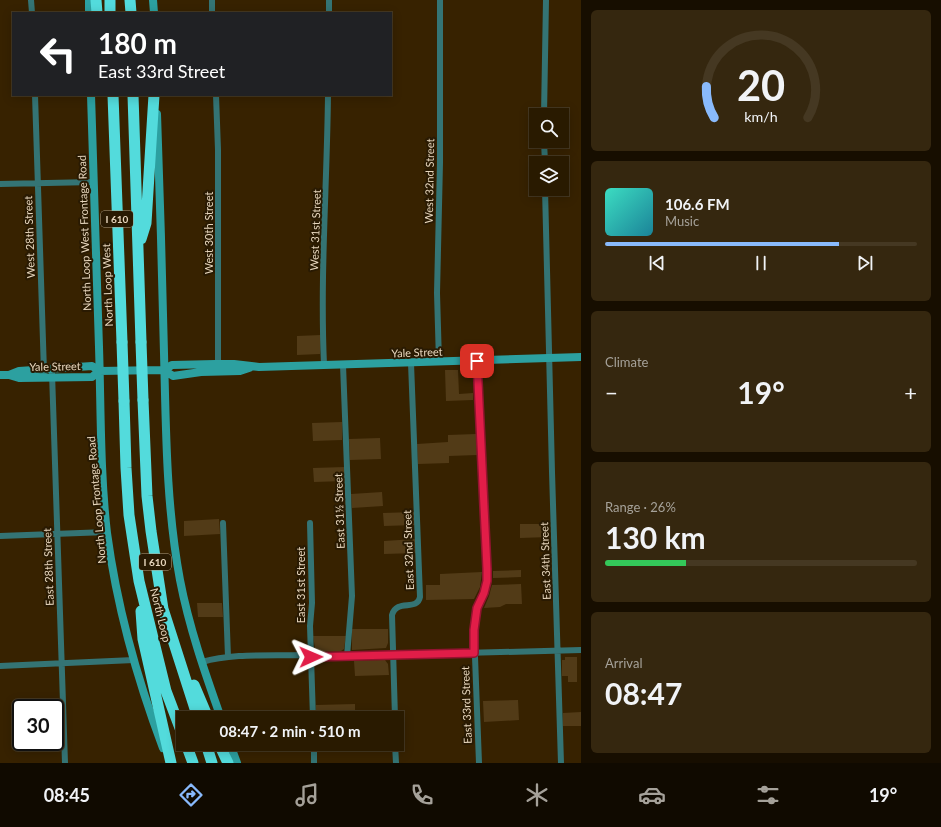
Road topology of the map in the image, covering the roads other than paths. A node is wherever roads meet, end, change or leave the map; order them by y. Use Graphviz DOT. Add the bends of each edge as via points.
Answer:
graph roads {
  1 [pos="31,0"];
  2 [pos="89,0"];
  3 [pos="96,0"];
  4 [pos="110,0"];
  5 [pos="130,0"];
  6 [pos="153,0"];
  7 [pos="212,0"];
  8 [pos="329,0"];
  9 [pos="440,0"];
  10 [pos="546,0"];
  11 [pos="32,12"];
  12 [pos="89,12"];
  13 [pos="97,12"];
  14 [pos="110,12"];
  15 [pos="131,12"];
  16 [pos="154,12"];
  17 [pos="212,12"];
  18 [pos="329,12"];
  19 [pos="35,96"];
  20 [pos="91,96"];
  21 [pos="106,96"];
  22 [pos="112,96"];
  23 [pos="134,96"];
  24 [pos="154,96"];
  25 [pos="157,96"];
  26 [pos="216,96"];
  27 [pos="328,96"];
  28 [pos="544,108"];
  29 [pos="115,170"];
  30 [pos="94,182"];
  31 [pos="37,183"];
  32 [pos="0,184"];
  33 [pos="545,196"];
  34 [pos="139,249"];
  35 [pos="581,358"];
  36 [pos="550,359"];
  37 [pos="477,361"];
  38 [pos="439,362"];
  39 [pos="412,363"];
  40 [pos="343,365"];
  41 [pos="324,366"];
  42 [pos="218,368"];
  43 [pos="164,370"];
  44 [pos="99,371"];
  45 [pos="48,374"];
  46 [pos="0,375"];
  47 [pos="124,401"];
  48 [pos="223,523"];
  49 [pos="310,524"];
  50 [pos="107,532"];
  51 [pos="57,534"];
  52 [pos="0,536"];
  53 [pos="139,581"];
  54 [pos="163,609"];
  55 [pos="558,650"];
  56 [pos="581,650"];
  57 [pos="474,653"];
  58 [pos="393,655"];
  59 [pos="347,656"];
  60 [pos="228,657"];
  61 [pos="311,657"];
  62 [pos="134,660"];
  63 [pos="202,662"];
  64 [pos="62,663"];
  65 [pos="0,666"];
  66 [pos="196,711"];
  67 [pos="205,711"];
  68 [pos="219,711"];
  69 [pos="313,711"];
  70 [pos="395,711"];
  71 [pos="176,717"];
  72 [pos="189,751"];
  73 [pos="208,751"];
  74 [pos="222,751"];
  75 [pos="233,751"];
  76 [pos="314,751"];
  77 [pos="395,751"];
  78 [pos="65,763"];
  79 [pos="170,763"];
  80 [pos="193,763"];
  81 [pos="212,763"];
  82 [pos="228,763"];
  83 [pos="237,763"];
  84 [pos="314,763"];
  85 [pos="396,763"];
  86 [pos="479,763"];
  87 [pos="561,763"];
  1 -- 11 [label="street"];
  2 -- 12 [label="main road"];
  3 -- 13 [label="highway"];
  4 -- 14 [label="highway"];
  5 -- 15 [label="highway"];
  6 -- 16 [label="main road"];
  7 -- 17 [label="street"];
  8 -- 18 [label="street"];
  9 -- 38 [label="street, West 32nd Street" via="437,293"];
  10 -- 28 [label="street"];
  19 -- 31 [label="street, West 28th Street"];
  20 -- 30 [label="main road, North Loop West Frontage Road"];
  21 -- 29 [label="highway"];
  22 -- 29 [label="highway, North Loop West / I 610"];
  23 -- 34 [label="highway, I 610"];
  24 -- 34 [label="highway" via="146,222"];
  25 -- 43 [label="main road"];
  26 -- 42 [label="street, West 30th Street"];
  27 -- 41 [label="street, West 31st Street" via="323,262"];
  29 -- 47 [label="highway, North Loop West / I 610, bridge"];
  30 -- 31 [label="street"];
  30 -- 44 [label="main road, North Loop West Frontage Road"];
  31 -- 32 [label="street"];
  31 -- 45 [label="street, West 28th Street"];
  33 -- 36 [label="street, East 34th Street"];
  34 -- 54 [label="highway, North Loop / I 610, bridge" via="147,496"];
  35 -- 36 [label="main road, Yale Street"];
  36 -- 37 [label="main road, Yale Street"];
  36 -- 55 [label="street, East 34th Street"];
  37 -- 38 [label="main road, Yale Street"];
  37 -- 57 [label="street, East 33rd Street" via="487,581 477,608"];
  38 -- 39 [label="main road, Yale Street"];
  39 -- 40 [label="main road, Yale Street"];
  39 -- 58 [label="street, East 32nd Street" via="420,599 416,604 399,606 394,610"];
  40 -- 41 [label="main road, Yale Street"];
  40 -- 59 [label="street, East 31½ Street" via="352,596"];
  41 -- 42 [label="main road, Yale Street" via="253,367 234,364"];
  42 -- 43 [label="main road, Yale Street" via="172,365"];
  43 -- 44 [label="main road, Yale Street"];
  43 -- 63 [label="main road" via="172,529 188,617"];
  44 -- 45 [label="main road, Yale Street" via="92,366"];
  44 -- 50 [label="main road, North Loop Frontage Road"];
  45 -- 46 [label="main road, Yale Street" via="19,371"];
  45 -- 51 [label="street, East 28th Street"];
  47 -- 53 [label="highway, North Loop / I 610" via="129,508"];
  48 -- 60 [label="street"];
  49 -- 61 [label="street, East 31st Street"];
  50 -- 51 [label="street"];
  50 -- 62 [label="main road, North Loop Frontage Road" via="119,603"];
  51 -- 52 [label="street"];
  51 -- 64 [label="street, East 28th Street"];
  53 -- 71 [label="highway, North Loop / I 610" via="166,691"];
  53 -- 79 [label="highway" via="143,639"];
  54 -- 66 [label="highway, North Loop / I 610"];
  54 -- 67 [label="highway"];
  55 -- 56 [label="street"];
  55 -- 57 [label="street"];
  55 -- 87 [label="street, East 34th Street"];
  57 -- 58 [label="street"];
  57 -- 86 [label="street, East 33rd Street"];
  58 -- 59 [label="street"];
  58 -- 70 [label="street, East 32nd Street"];
  59 -- 61 [label="street"];
  60 -- 61 [label="street"];
  60 -- 63 [label="street"];
  61 -- 69 [label="street, East 31st Street"];
  62 -- 64 [label="street"];
  62 -- 79 [label="main road, North Loop Frontage Road"];
  63 -- 68 [label="main road"];
  64 -- 65 [label="street"];
  64 -- 78 [label="street, East 28th Street"];
  72 -- 80 [label="highway"];
  73 -- 81 [label="highway"];
  74 -- 82 [label="highway"];
  75 -- 83 [label="main road"];
  76 -- 84 [label="street"];
  77 -- 85 [label="street"];
}
